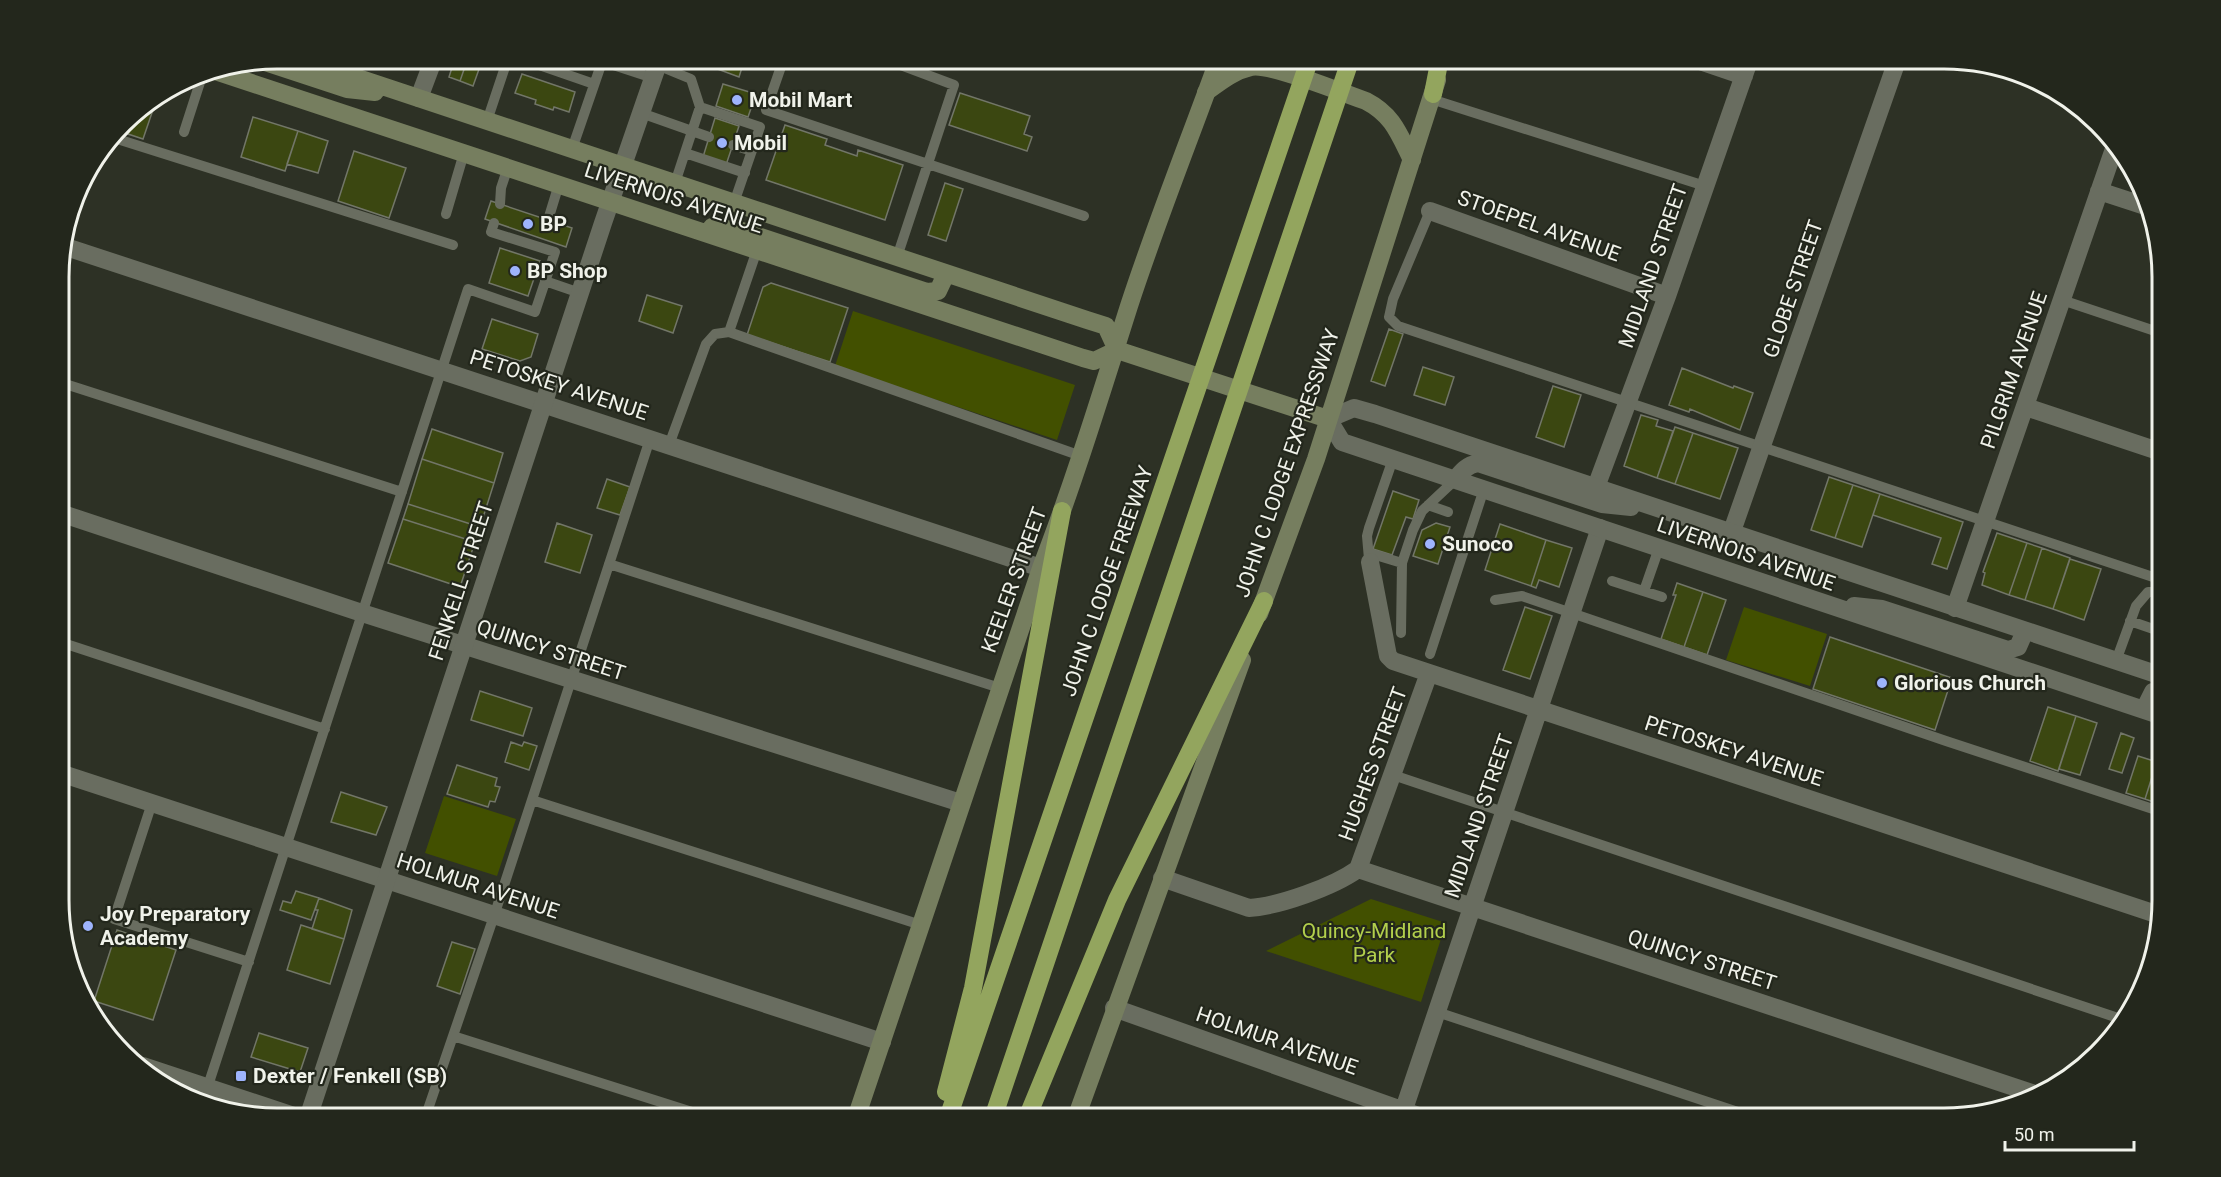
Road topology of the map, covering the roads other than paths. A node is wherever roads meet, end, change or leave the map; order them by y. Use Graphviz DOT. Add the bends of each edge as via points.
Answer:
graph roads {
  1 [pos="287,69"];
  2 [pos="331,69"];
  3 [pos="428,69"];
  4 [pos="504,69"];
  5 [pos="551,69"];
  6 [pos="596,69"];
  7 [pos="656,69"];
  8 [pos="663,69"];
  9 [pos="780,69"];
  10 [pos="911,69"];
  11 [pos="1214,69"];
  12 [pos="1246,69"];
  13 [pos="1274,69"];
  14 [pos="1306,69"];
  15 [pos="1347,69"];
  16 [pos="1438,69"];
  17 [pos="1441,69"];
  18 [pos="1723,69"];
  19 [pos="1746,69"];
  20 [pos="1894,69"];
  21 [pos="228,75"];
  22 [pos="1744,76"];
  23 [pos="199,84"];
  24 [pos="594,84"];
  25 [pos="1206,92"];
  26 [pos="1432,96"];
  27 [pos="414,97"];
  28 [pos="700,107"];
  29 [pos="641,113"];
  30 [pos="487,121"];
  31 [pos="692,131"];
  32 [pos="184,132"];
  33 [pos="709,137"];
  34 [pos="121,140"];
  35 [pos="733,145"];
  36 [pos="572,149"];
  37 [pos="752,151"];
  38 [pos="464,153"];
  39 [pos="685,153"];
  40 [pos="2112,155"];
  41 [pos="1412,160"];
  42 [pos="928,165"];
  43 [pos="623,166"];
  44 [pos="508,167"];
  45 [pos="745,172"];
  46 [pos="675,183"];
  47 [pos="559,184"];
  48 [pos="1705,186"];
  49 [pos="2099,191"];
  50 [pos="611,201"];
  51 [pos="734,203"];
  52 [pos="500,204"];
  53 [pos="2138,204"];
  54 [pos="1430,211"];
  55 [pos="446,214"];
  56 [pos="1084,216"];
  57 [pos="548,220"];
  58 [pos="675,222"];
  59 [pos="494,223"];
  60 [pos="453,245"];
  61 [pos="71,249"];
  62 [pos="757,250"];
  63 [pos="897,257"];
  64 [pos="946,274"];
  65 [pos="545,281"];
  66 [pos="580,293"];
  67 [pos="1667,296"];
  68 [pos="2062,300"];
  69 [pos="2152,330"];
  70 [pos="729,332"];
  71 [pos="1117,350"];
  72 [pos="441,370"];
  73 [pos="69,385"];
  74 [pos="1628,402"];
  75 [pos="544,404"];
  76 [pos="2026,407"];
  77 [pos="1328,419"];
  78 [pos="650,439"];
  79 [pos="669,445"];
  80 [pos="1762,447"];
  81 [pos="2152,449"];
  82 [pos="1081,456"];
  83 [pos="1393,459"];
  84 [pos="1455,480"];
  85 [pos="1596,487"];
  86 [pos="1484,489"];
  87 [pos="402,492"];
  88 [pos="1423,507"];
  89 [pos="1062,512"];
  90 [pos="1449,512"];
  91 [pos="1669,512"];
  92 [pos="69,516"];
  93 [pos="1404,520"];
  94 [pos="1985,522"];
  95 [pos="1416,523"];
  96 [pos="1600,528"];
  97 [pos="1731,534"];
  98 [pos="1659,548"];
  99 [pos="1369,558"];
  100 [pos="1402,563"];
  101 [pos="609,564"];
  102 [pos="1041,568"];
  103 [pos="2152,577"];
  104 [pos="1612,581"];
  105 [pos="1644,591"];
  106 [pos="2152,592"];
  107 [pos="1662,597"];
  108 [pos="1495,600"];
  109 [pos="1813,601"];
  110 [pos="1264,602"];
  111 [pos="1955,608"];
  112 [pos="1401,612"];
  113 [pos="1571,613"];
  114 [pos="362,614"];
  115 [pos="1381,618"];
  116 [pos="2130,621"];
  117 [pos="2152,629"];
  118 [pos="2025,631"];
  119 [pos="1401,633"];
  120 [pos="69,645"];
  121 [pos="463,646"];
  122 [pos="1430,654"];
  123 [pos="2116,661"];
  124 [pos="1430,673"];
  125 [pos="2152,673"];
  126 [pos="571,680"];
  127 [pos="1000,688"];
  128 [pos="2152,694"];
  129 [pos="1539,710"];
  130 [pos="2144,710"];
  131 [pos="2152,713"];
  132 [pos="324,729"];
  133 [pos="1393,775"];
  134 [pos="69,776"];
  135 [pos="532,800"];
  136 [pos="152,803"];
  137 [pos="961,803"];
  138 [pos="2152,809"];
  139 [pos="1504,811"];
  140 [pos="286,847"];
  141 [pos="1358,869"];
  142 [pos="1162,878"];
  143 [pos="386,880"];
  144 [pos="1472,907"];
  145 [pos="2151,912"];
  146 [pos="494,916"];
  147 [pos="921,925"];
  148 [pos="249,962"];
  149 [pos="1114,1008"];
  150 [pos="1436,1012"];
  151 [pos="2116,1017"];
  152 [pos="453,1036"];
  153 [pos="882,1042"];
  154 [pos="168,1077"];
  155 [pos="2026,1091"];
  156 [pos="206,1094"];
  157 [pos="252,1106"];
  158 [pos="312,1108"];
  159 [pos="428,1108"];
  160 [pos="680,1108"];
  161 [pos="859,1108"];
  162 [pos="943,1108"];
  163 [pos="951,1108"];
  164 [pos="996,1108"];
  165 [pos="1031,1108"];
  166 [pos="1080,1108"];
  167 [pos="1386,1108"];
  168 [pos="1404,1108"];
  169 [pos="1726,1108"];
  1 -- 27 [label="main road" via="348,89"];
  2 -- 27 [label="main road, LIVERNOIS AVENUE"];
  3 -- 27 [label="street"];
  4 -- 30 [label="lane"];
  5 -- 24 [label="lane"];
  6 -- 24 [label="lane"];
  7 -- 29 [label="street, FENKELL STREET"];
  8 -- 28 [label="lane" via="692,79"];
  9 -- 42 [label="lane" via="766,110"];
  10 -- 42 [label="lane" via="954,85"];
  11 -- 25 [label="main road, KEELER STREET"];
  12 -- 25 [label="main road"];
  13 -- 41 [label="main road" via="1379,108 1389,117"];
  14 -- 163 [label="highway, JOHN C LODGE FREEWAY"];
  15 -- 164 [label="highway"];
  16 -- 26 [label="highway"];
  17 -- 26 [label="main road, JOHN C LODGE EXPRESSWAY"];
  18 -- 22 [label="street"];
  19 -- 22 [label="street, MIDLAND STREET"];
  20 -- 80 [label="street, GLOBE STREET"];
  21 -- 38 [label="main road, LIVERNOIS AVENUE"];
  22 -- 48 [label="street, MIDLAND STREET"];
  23 -- 32 [label="lane"];
  24 -- 36 [label="lane"];
  25 -- 71 [label="main road, KEELER STREET" via="1169,190"];
  26 -- 41 [label="main road, JOHN C LODGE EXPRESSWAY"];
  26 -- 48 [label="lane"];
  27 -- 30 [label="main road, LIVERNOIS AVENUE"];
  28 -- 31 [label="lane"];
  28 -- 37 [label="lane" via="760,127"];
  29 -- 31 [label="lane"];
  29 -- 43 [label="street, FENKELL STREET"];
  30 -- 36 [label="main road, LIVERNOIS AVENUE"];
  31 -- 33 [label="lane"];
  31 -- 39 [label="lane"];
  34 -- 60 [label="lane"];
  35 -- 37 [label="lane"];
  36 -- 43 [label="main road, LIVERNOIS AVENUE"];
  37 -- 45 [label="lane"];
  38 -- 44 [label="main road, LIVERNOIS AVENUE"];
  38 -- 55 [label="lane"];
  39 -- 45 [label="lane"];
  39 -- 46 [label="lane"];
  40 -- 49 [label="street, PILGRIM AVENUE"];
  41 -- 77 [label="main road, JOHN C LODGE EXPRESSWAY"];
  42 -- 56 [label="lane"];
  42 -- 63 [label="lane"];
  43 -- 46 [label="main road, LIVERNOIS AVENUE"];
  43 -- 50 [label="street, FENKELL STREET"];
  44 -- 47 [label="main road, LIVERNOIS AVENUE"];
  44 -- 52 [label="lane"];
  45 -- 51 [label="lane"];
  46 -- 51 [label="main road, LIVERNOIS AVENUE"];
  47 -- 50 [label="main road, LIVERNOIS AVENUE"];
  47 -- 57 [label="lane"];
  48 -- 67 [label="street, MIDLAND STREET"];
  49 -- 53 [label="street"];
  49 -- 68 [label="street, PILGRIM AVENUE"];
  50 -- 58 [label="main road, LIVERNOIS AVENUE"];
  50 -- 66 [label="street, FENKELL STREET"];
  51 -- 63 [label="main road, LIVERNOIS AVENUE"];
  54 -- 67 [label="street, STOEPEL AVENUE"];
  54 -- 74 [label="lane" via="1393,299 1389,317 1398,326"];
  58 -- 62 [label="main road, LIVERNOIS AVENUE"];
  58 -- 64 [label="main road" via="740,230 927,292 938,291"];
  59 -- 65 [label="lane" via="490,232 540,243 555,252"];
  61 -- 72 [label="street, PETOSKEY AVENUE"];
  62 -- 70 [label="lane"];
  62 -- 71 [label="main road, LIVERNOIS AVENUE" via="1094,361"];
  63 -- 64 [label="main road, LIVERNOIS AVENUE"];
  64 -- 71 [label="main road, LIVERNOIS AVENUE" via="1106,327"];
  65 -- 66 [label="lane"];
  65 -- 72 [label="lane" via="535,312 468,289"];
  66 -- 75 [label="street, FENKELL STREET"];
  67 -- 74 [label="street, MIDLAND STREET"];
  68 -- 69 [label="lane"];
  68 -- 76 [label="street, PILGRIM AVENUE"];
  70 -- 79 [label="lane" via="715,334 706,344"];
  70 -- 82 [label="lane"];
  71 -- 77 [label="main road"];
  71 -- 82 [label="main road, KEELER STREET"];
  72 -- 75 [label="street, PETOSKEY AVENUE"];
  72 -- 87 [label="lane"];
  73 -- 87 [label="lane"];
  74 -- 80 [label="lane"];
  74 -- 85 [label="street, MIDLAND STREET"];
  75 -- 78 [label="street, PETOSKEY AVENUE"];
  75 -- 121 [label="street, FENKELL STREET"];
  76 -- 81 [label="street"];
  76 -- 94 [label="street, PILGRIM AVENUE"];
  77 -- 83 [label="street, LIVERNOIS AVENUE" via="1342,442"];
  77 -- 85 [label="street, LIVERNOIS AVENUE" via="1354,408"];
  77 -- 110 [label="main road, JOHN C LODGE EXPRESSWAY"];
  78 -- 79 [label="street, PETOSKEY AVENUE"];
  78 -- 101 [label="lane"];
  79 -- 102 [label="street, PETOSKEY AVENUE"];
  80 -- 94 [label="lane"];
  80 -- 97 [label="street, GLOBE STREET"];
  82 -- 89 [label="main road, KEELER STREET"];
  83 -- 84 [label="street, LIVERNOIS AVENUE"];
  83 -- 99 [label="lane" via="1386,495 1374,529 1367,536"];
  84 -- 86 [label="street, LIVERNOIS AVENUE"];
  84 -- 88 [label="lane"];
  84 -- 91 [label="street" via="1470,464 1478,463 1602,504"];
  85 -- 91 [label="street, LIVERNOIS AVENUE"];
  86 -- 96 [label="street, LIVERNOIS AVENUE"];
  86 -- 122 [label="lane"];
  87 -- 114 [label="lane"];
  88 -- 90 [label="lane"];
  88 -- 95 [label="lane"];
  89 -- 102 [label="main road, KEELER STREET"];
  89 -- 162 [label="highway" via="973,988"];
  91 -- 97 [label="street, LIVERNOIS AVENUE"];
  92 -- 114 [label="street, QUINCY STREET"];
  93 -- 95 [label="lane"];
  94 -- 103 [label="lane"];
  94 -- 111 [label="street, PILGRIM AVENUE"];
  95 -- 100 [label="lane" via="1404,539"];
  96 -- 98 [label="street, LIVERNOIS AVENUE"];
  96 -- 113 [label="street, MIDLAND STREET"];
  97 -- 111 [label="street, LIVERNOIS AVENUE"];
  98 -- 105 [label="lane"];
  98 -- 109 [label="street, LIVERNOIS AVENUE"];
  99 -- 100 [label="lane"];
  99 -- 115 [label="street, PETOSKEY AVENUE"];
  100 -- 112 [label="lane"];
  101 -- 126 [label="lane"];
  101 -- 127 [label="lane"];
  102 -- 127 [label="main road, KEELER STREET"];
  104 -- 105 [label="lane"];
  105 -- 107 [label="lane"];
  106 -- 116 [label="lane" via="2143,596"];
  108 -- 113 [label="lane" via="1522,596"];
  109 -- 118 [label="street" via="1882,609 2008,650 2018,647"];
  109 -- 130 [label="street, LIVERNOIS AVENUE"];
  110 -- 142 [label="main road, JOHN C LODGE EXPRESSWAY"];
  110 -- 165 [label="highway" via="1117,900"];
  111 -- 118 [label="street, LIVERNOIS AVENUE"];
  112 -- 115 [label="lane"];
  112 -- 119 [label="lane"];
  113 -- 129 [label="street, MIDLAND STREET"];
  113 -- 138 [label="lane"];
  114 -- 121 [label="street, QUINCY STREET"];
  114 -- 132 [label="lane"];
  115 -- 124 [label="street, PETOSKEY AVENUE" via="1388,656"];
  116 -- 117 [label="lane"];
  116 -- 123 [label="lane"];
  118 -- 123 [label="street, LIVERNOIS AVENUE"];
  120 -- 132 [label="lane"];
  121 -- 126 [label="street, QUINCY STREET"];
  121 -- 143 [label="street, FENKELL STREET"];
  123 -- 125 [label="street, LIVERNOIS AVENUE"];
  124 -- 129 [label="street, PETOSKEY AVENUE"];
  124 -- 133 [label="street, HUGHES STREET"];
  126 -- 135 [label="lane"];
  126 -- 137 [label="street, QUINCY STREET"];
  127 -- 137 [label="main road, KEELER STREET"];
  128 -- 130 [label="street"];
  129 -- 139 [label="street, MIDLAND STREET"];
  129 -- 145 [label="street, PETOSKEY AVENUE"];
  130 -- 131 [label="street, LIVERNOIS AVENUE"];
  132 -- 140 [label="lane"];
  133 -- 139 [label="lane"];
  133 -- 141 [label="street, HUGHES STREET"];
  134 -- 136 [label="street, HOLMUR AVENUE"];
  135 -- 146 [label="lane"];
  135 -- 147 [label="lane"];
  136 -- 140 [label="street, HOLMUR AVENUE"];
  136 -- 148 [label="lane" via="114,919"];
  137 -- 147 [label="main road, KEELER STREET"];
  139 -- 144 [label="street, MIDLAND STREET"];
  139 -- 151 [label="lane"];
  140 -- 143 [label="street, HOLMUR AVENUE"];
  140 -- 148 [label="lane"];
  141 -- 142 [label="street" via="1315,890 1256,908"];
  141 -- 144 [label="street, QUINCY STREET"];
  142 -- 149 [label="main road, JOHN C LODGE EXPRESSWAY"];
  143 -- 146 [label="street, HOLMUR AVENUE"];
  143 -- 158 [label="street, FENKELL STREET"];
  144 -- 150 [label="street, MIDLAND STREET"];
  144 -- 155 [label="street, QUINCY STREET"];
  146 -- 152 [label="lane"];
  146 -- 153 [label="street, HOLMUR AVENUE"];
  147 -- 153 [label="main road, KEELER STREET"];
  148 -- 156 [label="lane"];
  149 -- 166 [label="main road, JOHN C LODGE EXPRESSWAY"];
  149 -- 167 [label="street, HOLMUR AVENUE"];
  150 -- 168 [label="street, MIDLAND STREET"];
  150 -- 169 [label="lane"];
  152 -- 159 [label="lane"];
  152 -- 160 [label="lane"];
  153 -- 161 [label="main road, KEELER STREET"];
  154 -- 156 [label="street"];
  156 -- 157 [label="street"];
}
